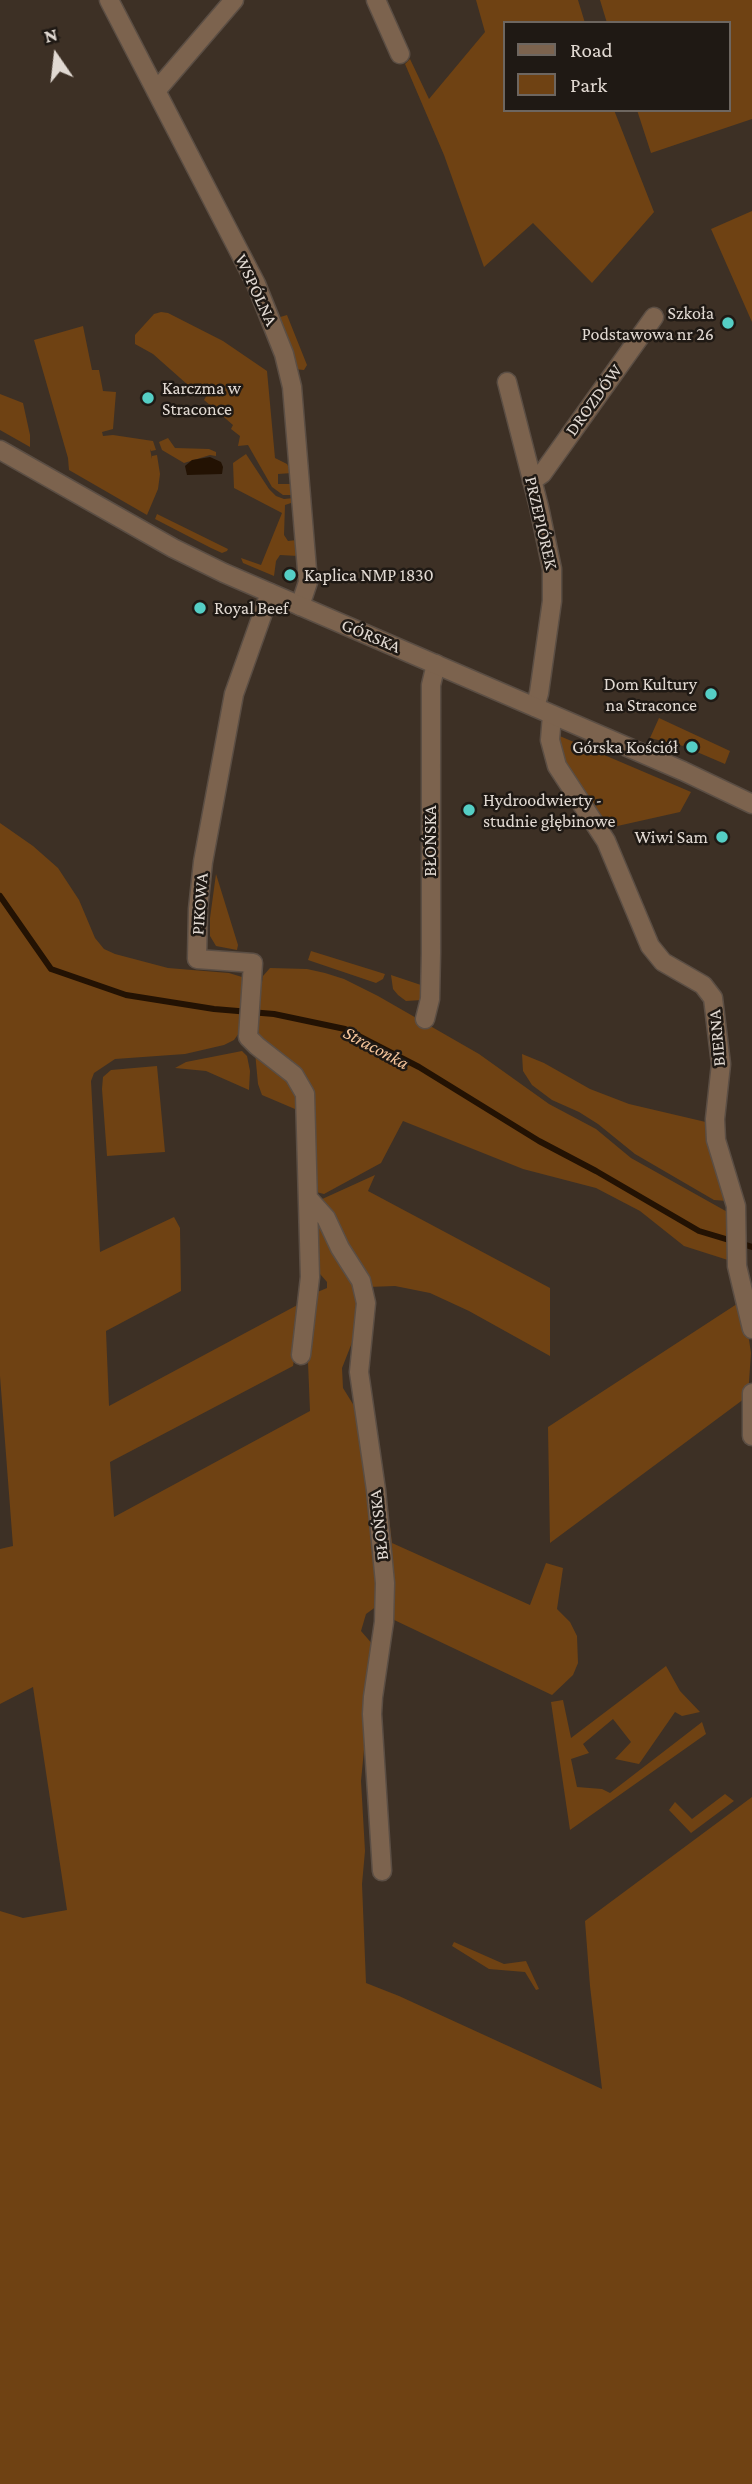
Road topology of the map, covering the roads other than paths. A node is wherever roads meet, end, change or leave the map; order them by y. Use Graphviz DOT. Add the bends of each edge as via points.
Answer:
graph roads {
  1 [pos="109,0"];
  2 [pos="233,0"];
  3 [pos="376,0"];
  4 [pos="400,54"];
  5 [pos="156,91"];
  6 [pos="654,317"];
  7 [pos="507,382"];
  8 [pos="0,450"];
  9 [pos="532,481"];
  10 [pos="270,593"];
  11 [pos="300,606"];
  12 [pos="436,664"];
  13 [pos="535,707"];
  14 [pos="552,715"];
  15 [pos="752,804"];
  16 [pos="425,1019"];
  17 [pos="308,1198"];
  18 [pos="752,1329"];
  19 [pos="301,1355"];
  20 [pos="752,1393"];
  21 [pos="752,1436"];
  22 [pos="382,1871"];
  1 -- 5 [label="street, WSPÓLNA"];
  2 -- 5 [label="street"];
  3 -- 4 [label="street"];
  5 -- 11 [label="street, WSPÓLNA" via="256,284 284,354 292,387 308,582"];
  6 -- 9 [label="street, DROZDÓW" via="542,474"];
  7 -- 9 [label="street, PRZEPIÓREK"];
  8 -- 10 [label="street, GÓRSKA" via="173,548"];
  9 -- 13 [label="street, PRZEPIÓREK" via="553,582"];
  10 -- 11 [label="street, GÓRSKA"];
  10 -- 17 [label="street, PIKOWA" via="234,694 203,862 197,959 253,962 248,1037 294,1075 304,1094"];
  11 -- 12 [label="street, GÓRSKA"];
  12 -- 13 [label="street, GÓRSKA"];
  12 -- 16 [label="street, BŁOŃSKA" via="431,685 430,999"];
  13 -- 14 [label="street, GÓRSKA"];
  14 -- 15 [label="street, GÓRSKA"];
  14 -- 18 [label="street, BIERNA" via="550,740 557,766 606,841 650,946 663,962 703,985 713,998 721,1064 716,1140 737,1213 737,1266"];
  17 -- 19 [label="street, PIKOWA" via="310,1277"];
  17 -- 22 [label="street, BŁOŃSKA" via="326,1218 361,1280 366,1303 359,1371 384,1583 384,1622 372,1714"];
  20 -- 21 [label="street"];
}
